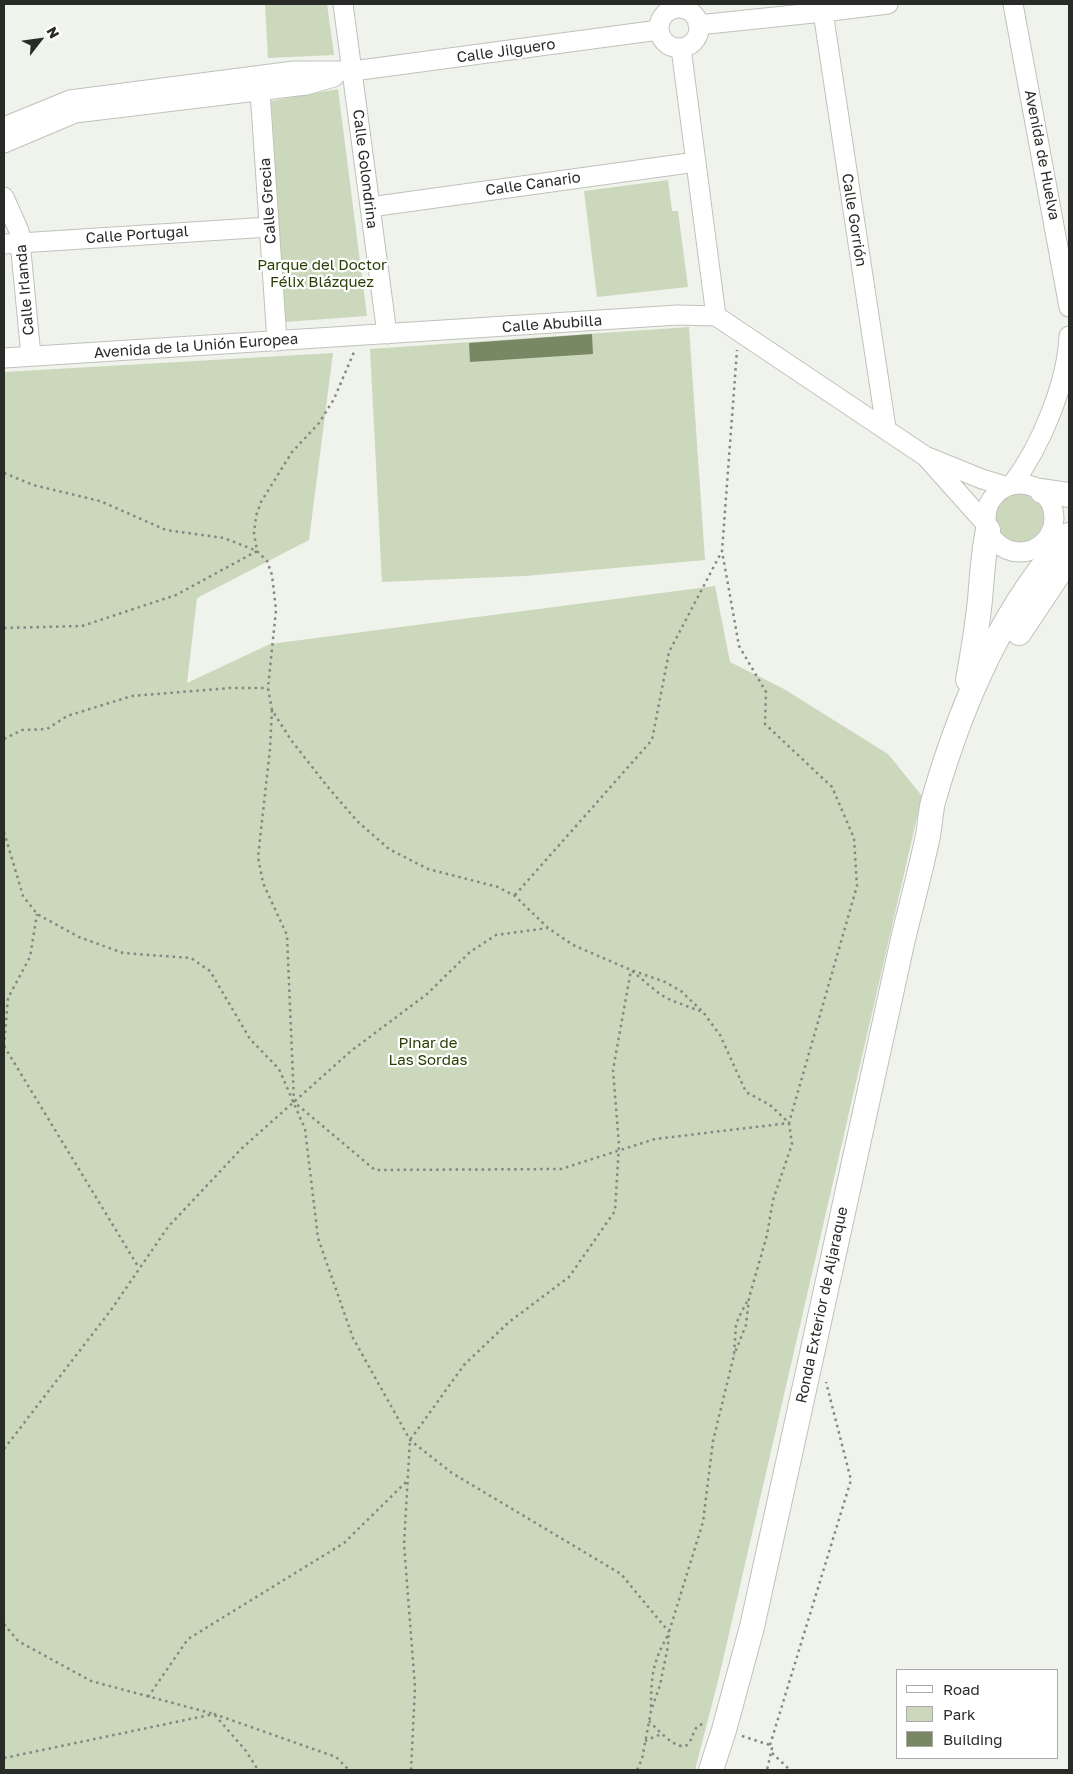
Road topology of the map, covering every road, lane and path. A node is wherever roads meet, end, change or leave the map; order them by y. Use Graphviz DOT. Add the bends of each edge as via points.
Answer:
graph roads {
  1 [pos="343,4"];
  2 [pos="888,4"];
  3 [pos="1013,4"];
  4 [pos="677,6"];
  5 [pos="823,12"];
  6 [pos="698,25"];
  7 [pos="659,30"];
  8 [pos="681,48"];
  9 [pos="353,71"];
  10 [pos="260,91"];
  11 [pos="4,127"];
  12 [pos="4,143"];
  13 [pos="696,162"];
  14 [pos="4,197"];
  15 [pos="370,207"];
  16 [pos="269,227"];
  17 [pos="12,243"];
  18 [pos="1069,307"];
  19 [pos="716,316"];
  20 [pos="738,331"];
  21 [pos="387,334"];
  22 [pos="1069,336"];
  23 [pos="277,341"];
  24 [pos="355,348"];
  25 [pos="31,356"];
  26 [pos="4,358"];
  27 [pos="886,428"];
  28 [pos="1039,441"];
  29 [pos="925,456"];
  30 [pos="4,473"];
  31 [pos="1009,485"];
  32 [pos="1041,490"];
  33 [pos="1069,495"];
  34 [pos="987,527"];
  35 [pos="1062,545"];
  36 [pos="722,550"];
  37 [pos="257,551"];
  38 [pos="4,628"];
  39 [pos="268,688"];
  40 [pos="965,708"];
  41 [pos="272,710"];
  42 [pos="4,739"];
  43 [pos="4,832"];
  44 [pos="928,838"];
  45 [pos="515,896"];
  46 [pos="37,914"];
  47 [pos="548,928"];
  48 [pos="631,970"];
  49 [pos="703,1012"];
  50 [pos="4,1046"];
  51 [pos="294,1102"];
  52 [pos="789,1123"];
  53 [pos="619,1150"];
  54 [pos="139,1268"];
  55 [pos="749,1298"];
  56 [pos="734,1356"];
  57 [pos="825,1375"];
  58 [pos="410,1440"];
  59 [pos="4,1449"];
  60 [pos="407,1481"];
  61 [pos="4,1624"];
  62 [pos="670,1632"];
  63 [pos="148,1697"];
  64 [pos="651,1711"];
  65 [pos="214,1714"];
  66 [pos="649,1720"];
  67 [pos="708,1725"];
  68 [pos="661,1734"];
  69 [pos="737,1735"];
  70 [pos="645,1741"];
  71 [pos="770,1745"];
  72 [pos="772,1753"];
  73 [pos="4,1758"];
  74 [pos="258,1770"];
  75 [pos="349,1770"];
  76 [pos="411,1770"];
  77 [pos="637,1770"];
  78 [pos="711,1770"];
  79 [pos="767,1770"];
  80 [pos="790,1770"];
  1 -- 9 [label="street, Calle Golondrina"];
  2 -- 5 [label="street"];
  3 -- 18 [label="street, Avenida de Huelva"];
  4 -- 6 [label="street" via="691,12"];
  4 -- 7 [label="street" via="666,13"];
  5 -- 6 [label="street"];
  5 -- 27 [label="street, Calle Gorrión"];
  6 -- 8 [label="street" via="697,38"];
  7 -- 8 [label="street" via="664,42"];
  7 -- 9 [label="street, Calle Jilguero"];
  8 -- 13 [label="street"];
  9 -- 10 [label="street" via="306,85"];
  9 -- 11 [label="street" via="294,71 70,100"];
  9 -- 15 [label="street, Calle Golondrina"];
  10 -- 12 [label="street" via="75,113"];
  10 -- 16 [label="street, Calle Grecia"];
  13 -- 15 [label="street, Calle Canario"];
  13 -- 19 [label="street"];
  14 -- 17 [label="street, Calle Irlanda" via="20,231"];
  15 -- 21 [label="street, Calle Golondrina"];
  16 -- 17 [label="street, Calle Portugal"];
  16 -- 23 [label="street, Calle Grecia"];
  17 -- 25 [label="street, Calle Irlanda"];
  19 -- 20 [label="street"];
  19 -- 21 [label="street, Calle Abubilla" via="678,315"];
  20 -- 27 [label="street"];
  20 -- 36 [label="path"];
  21 -- 23 [label="street, Avenida de la Unión Europea"];
  22 -- 28 [label="street" via="1065,370"];
  23 -- 25 [label="street, Avenida de la Unión Europea"];
  24 -- 37 [label="path" via="334,399 320,423 292,452 262,502 254,533"];
  25 -- 26 [label="street, Avenida de la Unión Europea"];
  27 -- 29 [label="street"];
  28 -- 31 [label="street" via="1021,473"];
  28 -- 32 [label="street" via="1037,464"];
  29 -- 31 [label="street" via="982,479"];
  29 -- 34 [label="street"];
  30 -- 37 [label="path" via="33,485 100,501 166,530 224,538"];
  31 -- 32 [label="street" via="1031,485"];
  31 -- 34 [label="street" via="989,502 985,513"];
  32 -- 33 [label="main road"];
  32 -- 35 [label="street" via="1053,509 1052,530"];
  34 -- 35 [label="street" via="1001,546 1015,551"];
  34 -- 40 [label="main road"];
  35 -- 40 [label="main road, Ronda Exterior de Aljaraque" via="1025,593 994,644"];
  35 -- 44 [label="main road, Ronda Exterior de Aljaraque" via="1052,567 1032,596 1028,618 976,716"];
  36 -- 45 [label="path" via="670,652 652,740"];
  36 -- 52 [label="path" via="738,646 766,692 765,724 832,787 854,838 857,886"];
  37 -- 38 [label="path" via="176,595 82,626"];
  37 -- 39 [label="path" via="272,575 276,610"];
  39 -- 41 [label="path"];
  39 -- 42 [label="path" via="132,696 68,716 47,729 22,730"];
  40 -- 44 [label="main road, Ronda Exterior de Aljaraque" via="932,805"];
  41 -- 45 [label="path" via="327,786 357,821 389,849 428,869 498,887"];
  41 -- 51 [label="path" via="258,857 263,883 287,934"];
  43 -- 46 [label="path" via="23,896"];
  44 -- 78 [label="main road, Ronda Exterior de Aljaraque" via="752,1627"];
  45 -- 47 [label="path"];
  46 -- 50 [label="path" via="30,957 8,998"];
  46 -- 51 [label="path" via="79,936 123,953 191,958 210,971 250,1039 279,1069"];
  47 -- 48 [label="path" via="573,945"];
  47 -- 51 [label="path" via="496,935 470,952 427,994 351,1051"];
  48 -- 49 [label="path" via="661,995"];
  48 -- 49 [label="path" via="665,982"];
  48 -- 53 [label="path" via="614,1070"];
  49 -- 52 [label="path" via="720,1036 746,1092 770,1105"];
  50 -- 54 [label="path"];
  51 -- 53 [label="path" via="375,1170 561,1168"];
  51 -- 54 [label="path" via="241,1149 168,1226"];
  51 -- 58 [label="path" via="305,1129 318,1238 353,1338"];
  52 -- 53 [label="path" via="655,1139"];
  52 -- 55 [label="path" via="792,1144 773,1200"];
  53 -- 58 [label="path" via="614,1211 569,1277 509,1322 464,1365"];
  54 -- 59 [label="path"];
  55 -- 56 [label="path" via="746,1325"];
  55 -- 56 [label="path" via="736,1324"];
  56 -- 62 [label="path" via="713,1441 703,1522"];
  57 -- 71 [label="path" via="851,1480"];
  58 -- 60 [label="path"];
  58 -- 62 [label="path" via="452,1473 621,1574"];
  60 -- 63 [label="path" via="344,1543 188,1639"];
  60 -- 76 [label="path" via="404,1544 415,1687"];
  61 -- 63 [label="path" via="18,1641 91,1681"];
  62 -- 64 [label="path" via="660,1685"];
  62 -- 64 [label="path" via="652,1671"];
  63 -- 65 [label="path"];
  64 -- 66 [label="path"];
  65 -- 73 [label="path"];
  65 -- 74 [label="path"];
  65 -- 75 [label="path" via="336,1757"];
  66 -- 68 [label="path"];
  66 -- 70 [label="path"];
  67 -- 68 [label="path" via="698,1725 684,1746"];
  68 -- 70 [label="path"];
  69 -- 71 [label="path"];
  70 -- 77 [label="path"];
  71 -- 72 [label="path"];
  72 -- 79 [label="path"];
  72 -- 80 [label="path"];
}
